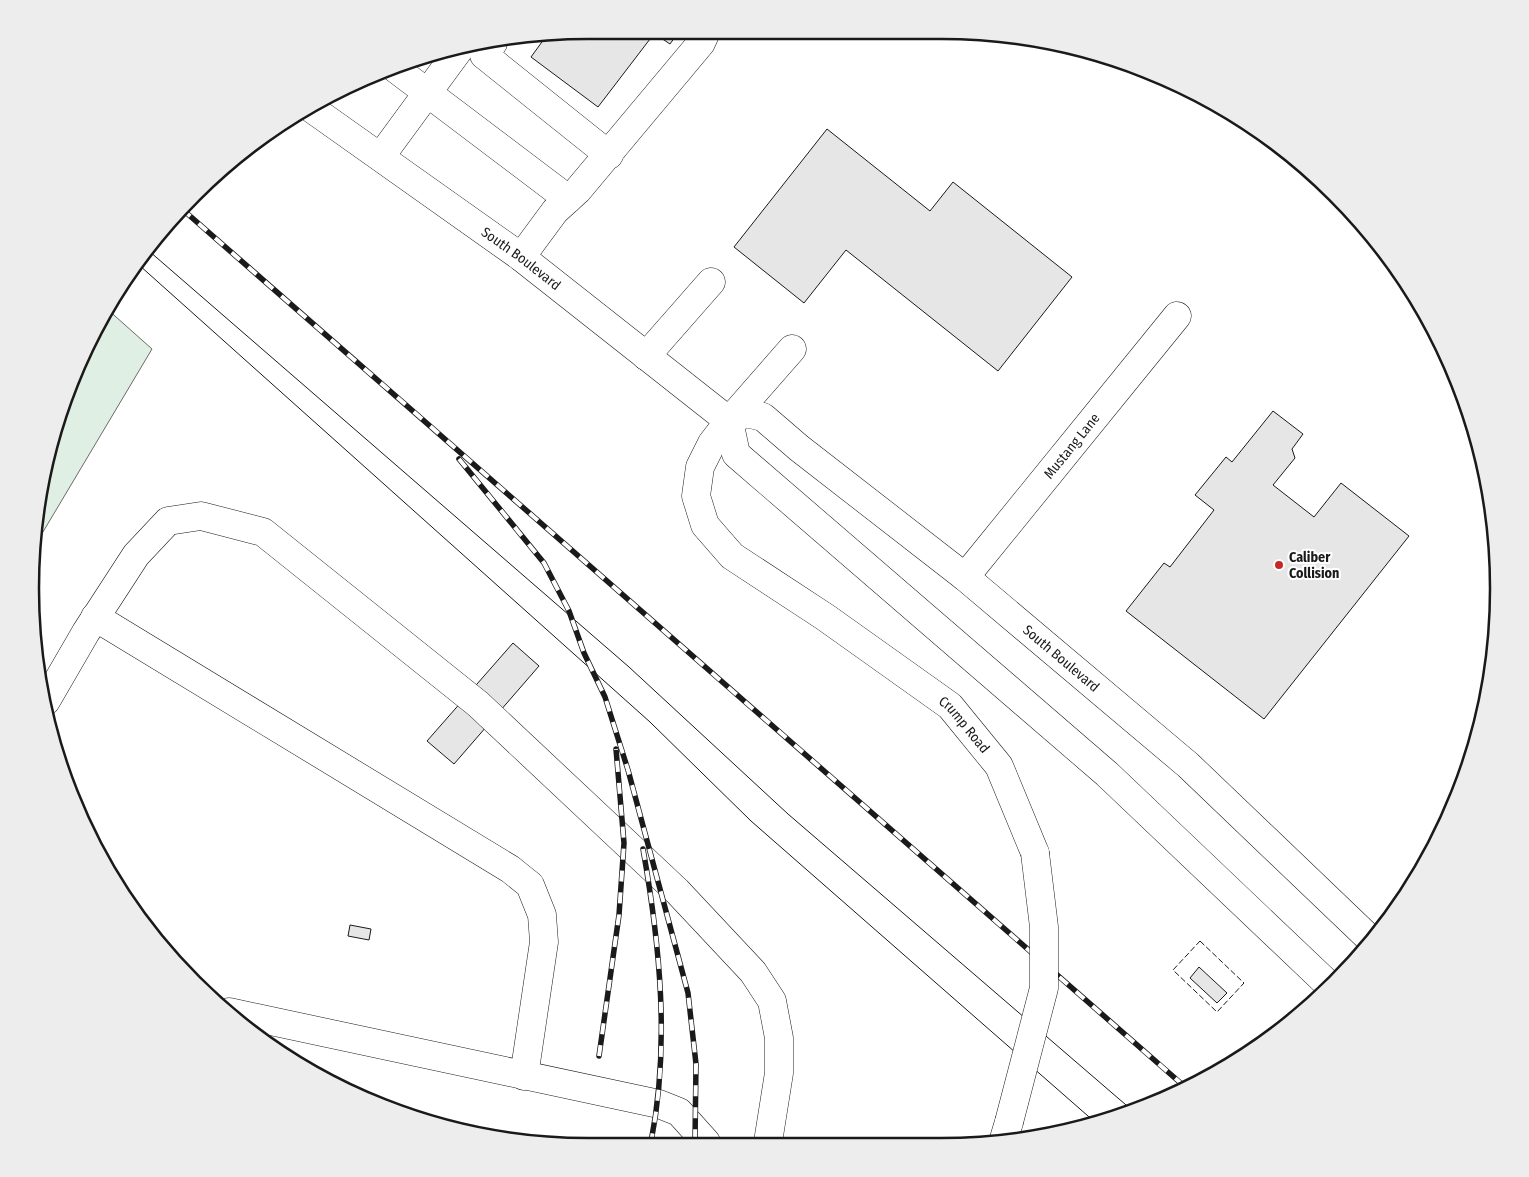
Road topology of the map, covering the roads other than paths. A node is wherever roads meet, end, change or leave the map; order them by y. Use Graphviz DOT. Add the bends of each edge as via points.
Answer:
graph roads {
  1 [pos="703,39"];
  2 [pos="481,49"];
  3 [pos="474,51"];
  4 [pos="401,72"];
  5 [pos="428,93"];
  6 [pos="316,111"];
  7 [pos="608,155"];
  8 [pos="381,156"];
  9 [pos="568,198"];
  10 [pos="520,257"];
  11 [pos="711,282"];
  12 [pos="1177,316"];
  13 [pos="792,349"];
  14 [pos="646,356"];
  15 [pos="729,421"];
  16 [pos="965,576"];
  17 [pos="95,617"];
  18 [pos="49,696"];
  19 [pos="1367,936"];
  20 [pos="1325,981"];
  21 [pos="241,1015"];
  22 [pos="524,1076"];
  23 [pos="1006,1132"];
  24 [pos="703,1138"];
  25 [pos="769,1138"];
  1 -- 7 [label="street"];
  2 -- 7 [label="street"];
  3 -- 5 [label="street"];
  4 -- 5 [label="street"];
  5 -- 8 [label="street"];
  5 -- 9 [label="street"];
  6 -- 8 [label="street, South Boulevard"];
  7 -- 9 [label="street"];
  8 -- 10 [label="street, South Boulevard"];
  9 -- 10 [label="street"];
  10 -- 14 [label="street, South Boulevard"];
  11 -- 14 [label="street"];
  12 -- 16 [label="street, Mustang Lane"];
  13 -- 15 [label="street, Crump Road"];
  14 -- 15 [label="street, South Boulevard"];
  15 -- 16 [label="street, South Boulevard" via="746,413 763,417"];
  15 -- 20 [label="street" via="736,454 1107,774"];
  15 -- 23 [label="street, Crump Road, bridge" via="712,443 700,467 696,496 705,525 732,556 950,706 999,766 1035,853 1044,927 1044,988"];
  16 -- 19 [label="street, South Boulevard" via="1188,765"];
  17 -- 18 [label="street"];
  17 -- 22 [label="street" via="502,864 530,885 542,915 544,942"];
  17 -- 25 [label="street" via="136,555 168,521 201,516 263,532 478,704 666,880 753,972 772,1002 779,1038 779,1073"];
  21 -- 22 [label="street"];
  22 -- 24 [label="street" via="659,1104 680,1112"];
}
